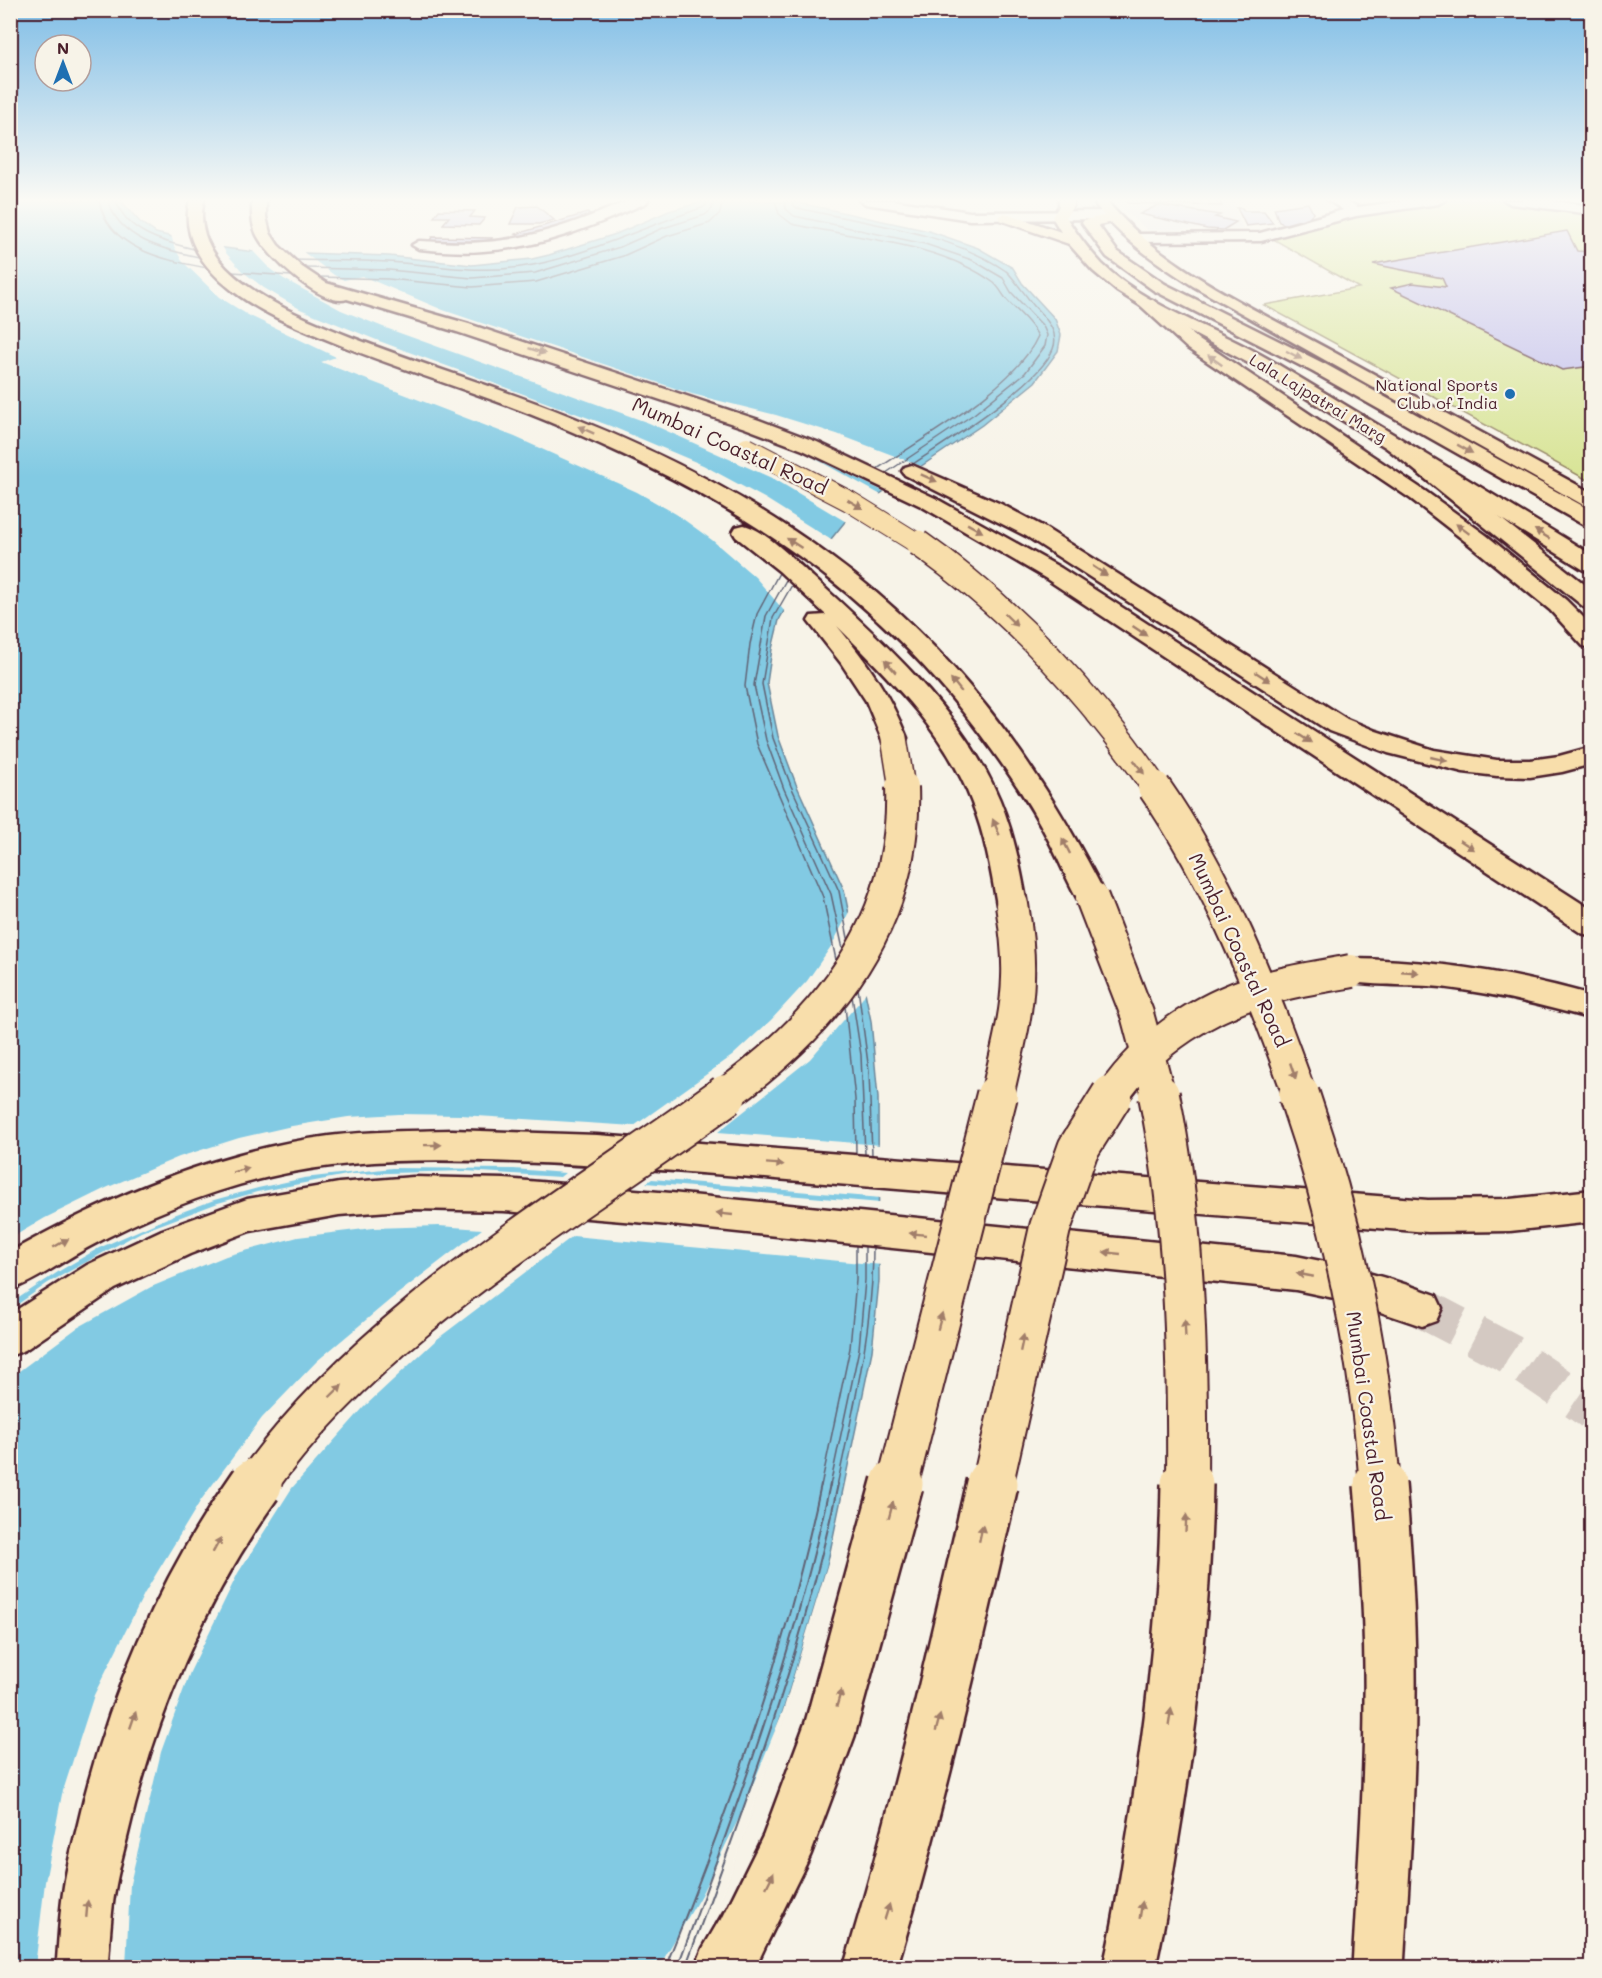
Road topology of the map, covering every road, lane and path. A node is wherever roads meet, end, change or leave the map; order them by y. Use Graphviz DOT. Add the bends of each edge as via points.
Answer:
graph roads {
  1 [pos="246,292"];
  2 [pos="335,292"];
  3 [pos="1132,292"];
  4 [pos="1169,292"];
  5 [pos="1214,292"];
  6 [pos="1147,303"];
  7 [pos="358,346"];
  8 [pos="665,404"];
  9 [pos="726,440"];
  10 [pos="1394,444"];
  11 [pos="1592,502"];
  12 [pos="1592,520"];
  13 [pos="750,537"];
  14 [pos="1592,565"];
  15 [pos="1592,602"];
  16 [pos="1592,641"];
  17 [pos="1592,755"];
  18 [pos="1592,925"];
  19 [pos="1592,1007"];
  20 [pos="1592,1206"];
  21 [pos="10,1273"];
  22 [pos="1422,1308"];
  23 [pos="10,1338"];
  24 [pos="82,1968"];
  25 [pos="723,1968"];
  26 [pos="870,1968"];
  27 [pos="1129,1968"];
  28 [pos="1378,1968"];
  1 -- 7 [label="main road" via="299,322"];
  2 -- 8 [label="main road, Mumbai Coastal Road, one-way" via="415,326"];
  3 -- 6 [label="main road, Lala Lajpatrai Marg"];
  4 -- 12 [label="main road, one-way" via="1319,368"];
  5 -- 11 [label="main road, Lala Lajpatrai Marg"];
  6 -- 10 [label="main road, Lala Lajpatrai Marg" via="1255,359"];
  16 -- 6 [label="main road, one-way" via="1558,605 1418,495 1193,344"];
  7 -- 13 [label="main road" via="403,371 610,457 686,496"];
  27 -- 7 [label="main road, one-way, bridge" via="1173,1698 1183,1595 1188,1388 1177,1226 1165,1134 1149,1055 1125,980 1092,898 1053,820 1002,742 948,676 882,611 823,562 738,506 665,465 575,425"];
  8 -- 17 [label="main road, one-way" via="739,412 822,436 895,463 983,504 1077,557 1338,725 1372,740 1461,765 1501,768 1543,766"];
  8 -- 18 [label="main road, one-way" via="810,446 928,502 1053,573"];
  9 -- 28 [label="main road, Mumbai Coastal Road, one-way, bridge" via="827,488 886,522 943,562 1006,615 1066,675 1154,785 1192,848 1257,981 1292,1067 1339,1234 1365,1363 1378,1468 1390,1655 1390,1757"];
  14 -- 10 [label="main road, Lala Lajpatrai Marg, one-way"];
  10 -- 15 [label="main road"];
  24 -- 13 [label="main road, one-way, bridge" via="88,1895 111,1786 143,1691 177,1617 230,1523 279,1455 377,1352 442,1297 725,1096 774,1056 814,1019 846,979 870,938 890,894 901,848 902,776 894,738 879,701 851,659"];
  25 -- 13 [label="main road, one-way, bridge" via="787,1845 830,1729 991,1124 1018,980 1017,939 1000,837 972,771 933,715 878,652"];
  26 -- 19 [label="main road, one-way, bridge" via="941,1709 1050,1228 1078,1149 1113,1094 1143,1058 1208,1011 1273,986 1319,976 1351,971 1449,976 1506,984"];
  21 -- 20 [label="main road, one-way, bridge" via="83,1231 209,1178 329,1151 385,1146 597,1150 1394,1213 1489,1217"];
  22 -- 23 [label="main road, one-way, bridge" via="1348,1283 1296,1273 671,1209 504,1195 413,1193 339,1199 247,1215 101,1277"];
}
